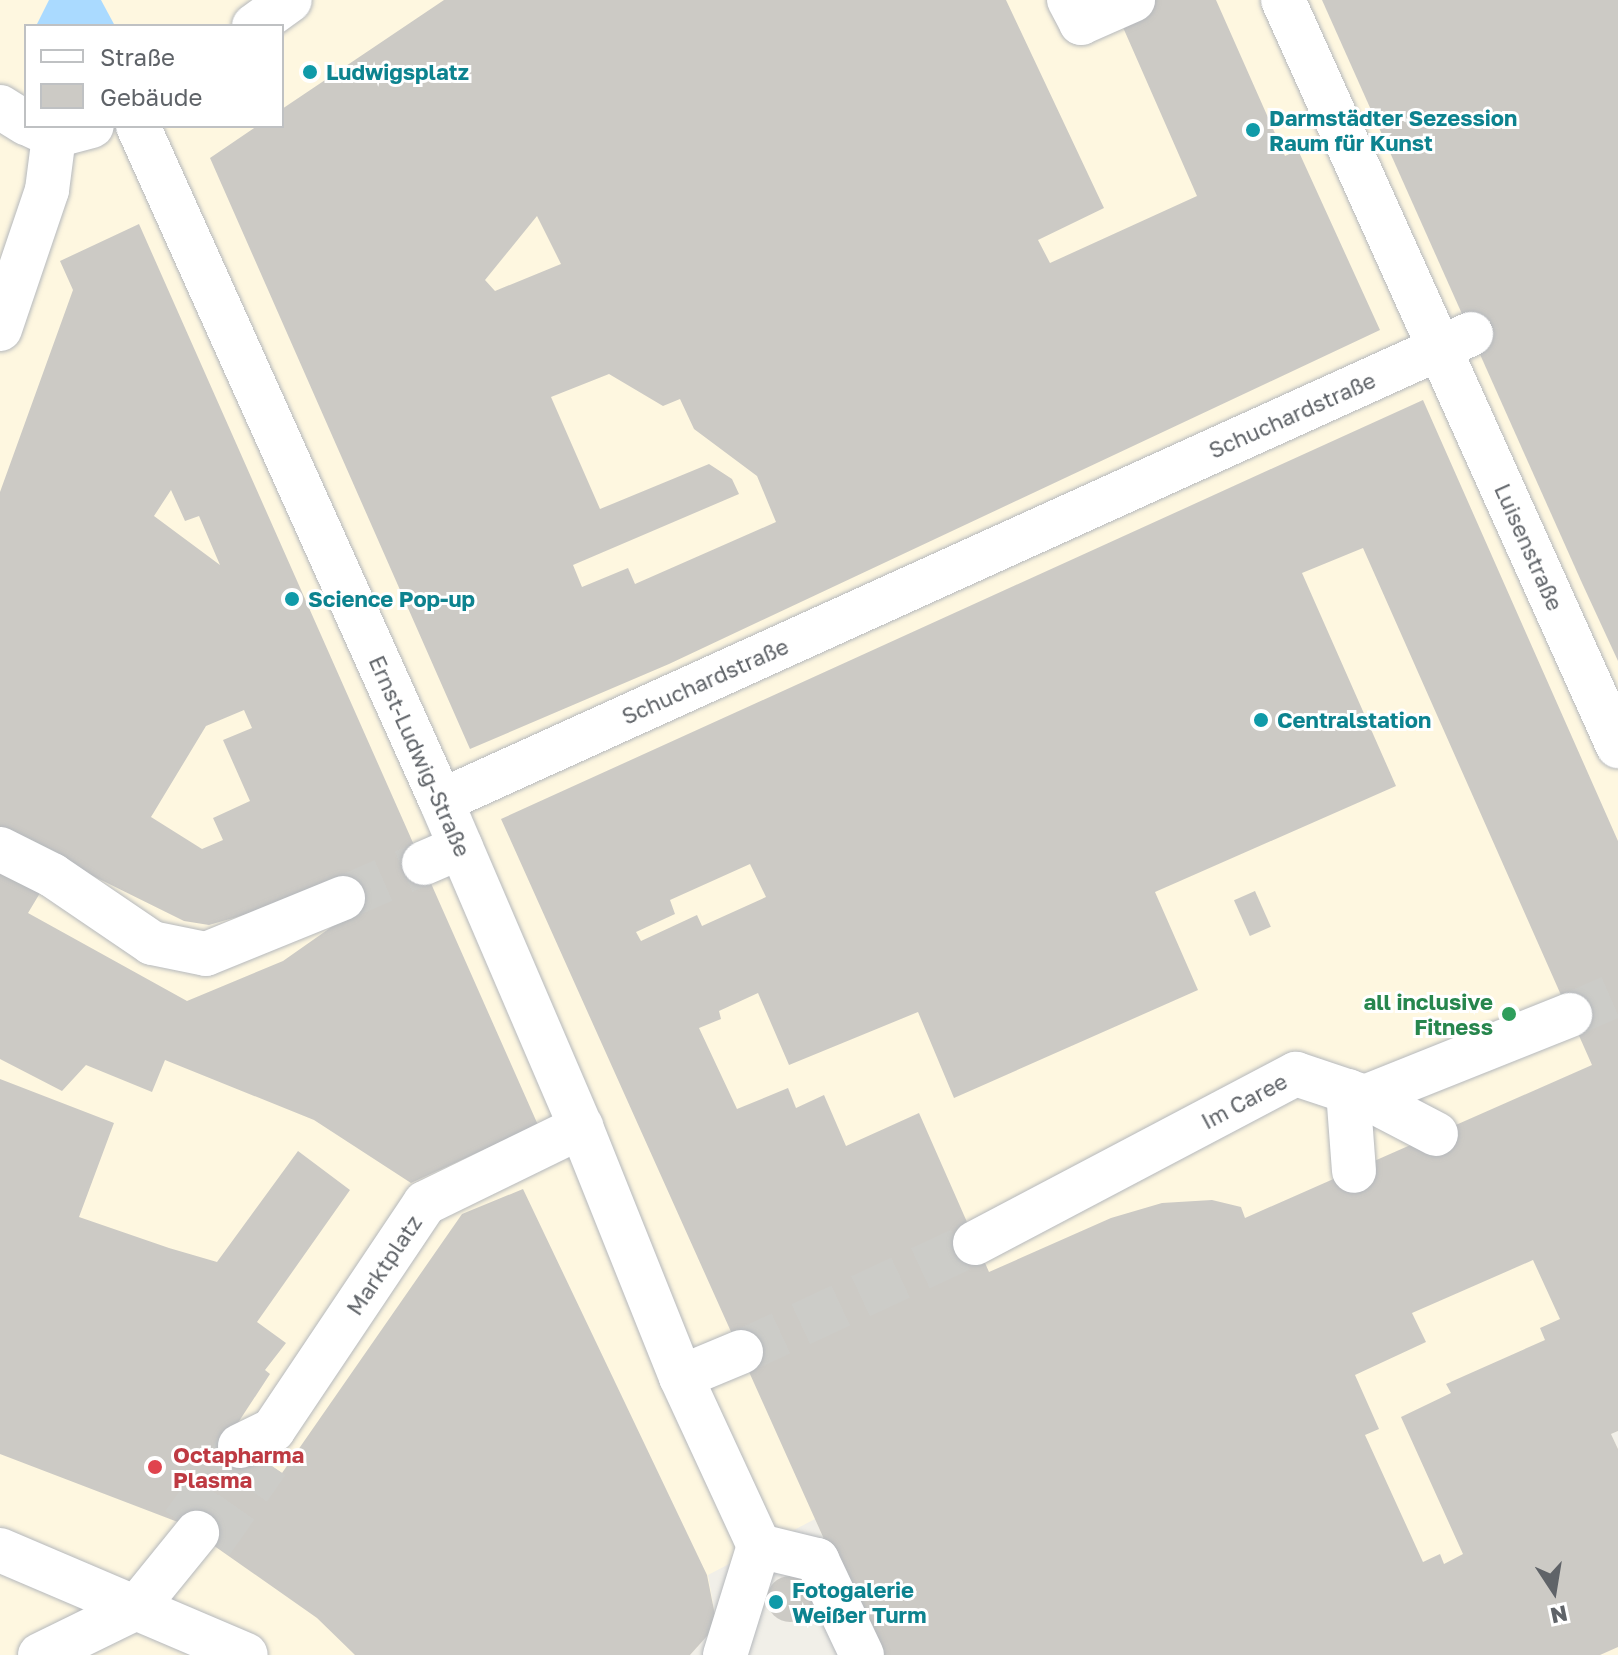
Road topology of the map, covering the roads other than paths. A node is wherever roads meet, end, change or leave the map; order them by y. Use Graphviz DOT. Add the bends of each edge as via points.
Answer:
graph roads {
  1 [pos="290,0"];
  2 [pos="1069,0"];
  3 [pos="1283,0"];
  4 [pos="1124,4"];
  5 [pos="257,24"];
  6 [pos="0,107"];
  7 [pos="24,117"];
  8 [pos="51,128"];
  9 [pos="141,134"];
  10 [pos="0,329"];
  11 [pos="1455,341"];
  12 [pos="1618,746"];
  13 [pos="441,801"];
  14 [pos="0,849"];
  15 [pos="343,898"];
  16 [pos="1570,1015"];
  17 [pos="1357,1094"];
  18 [pos="581,1127"];
  19 [pos="1436,1134"];
  20 [pos="1354,1171"];
  21 [pos="975,1243"];
  22 [pos="741,1352"];
  23 [pos="681,1377"];
  24 [pos="260,1447"];
  25 [pos="197,1533"];
  26 [pos="759,1546"];
  27 [pos="0,1550"];
  28 [pos="136,1608"];
  29 [pos="40,1655"];
  30 [pos="246,1655"];
  31 [pos="725,1655"];
  32 [pos="862,1655"];
  1 -- 5 [label="street"];
  2 -- 4 [label="street" via="1081,23"];
  3 -- 11 [label="street, Luisenstraße"];
  6 -- 7 [label="street"];
  8 -- 10 [label="street" via="47,190"];
  9 -- 13 [label="street, Ernst-Ludwig-Straße"];
  11 -- 12 [label="street, Luisenstraße"];
  11 -- 13 [label="street, Schuchardstraße" via="1049,504"];
  13 -- 18 [label="street, Ernst-Ludwig-Straße" via="442,855"];
  14 -- 15 [label="street" via="52,875 152,943 206,954"];
  16 -- 17 [label="street"];
  17 -- 19 [label="street, Im Caree"];
  17 -- 20 [label="street"];
  17 -- 21 [label="street, Im Caree" via="1296,1074"];
  18 -- 23 [label="street, Ernst-Ludwig-Straße"];
  18 -- 24 [label="street, Marktplatz" via="425,1203"];
  22 -- 23 [label="street"];
  23 -- 26 [label="street, Ernst-Ludwig-Straße"];
  25 -- 28 [label="street"];
  26 -- 31 [label="street"];
  26 -- 32 [label="street" via="817,1560"];
  27 -- 28 [label="street"];
  28 -- 29 [label="street"];
  28 -- 30 [label="street"];
}
